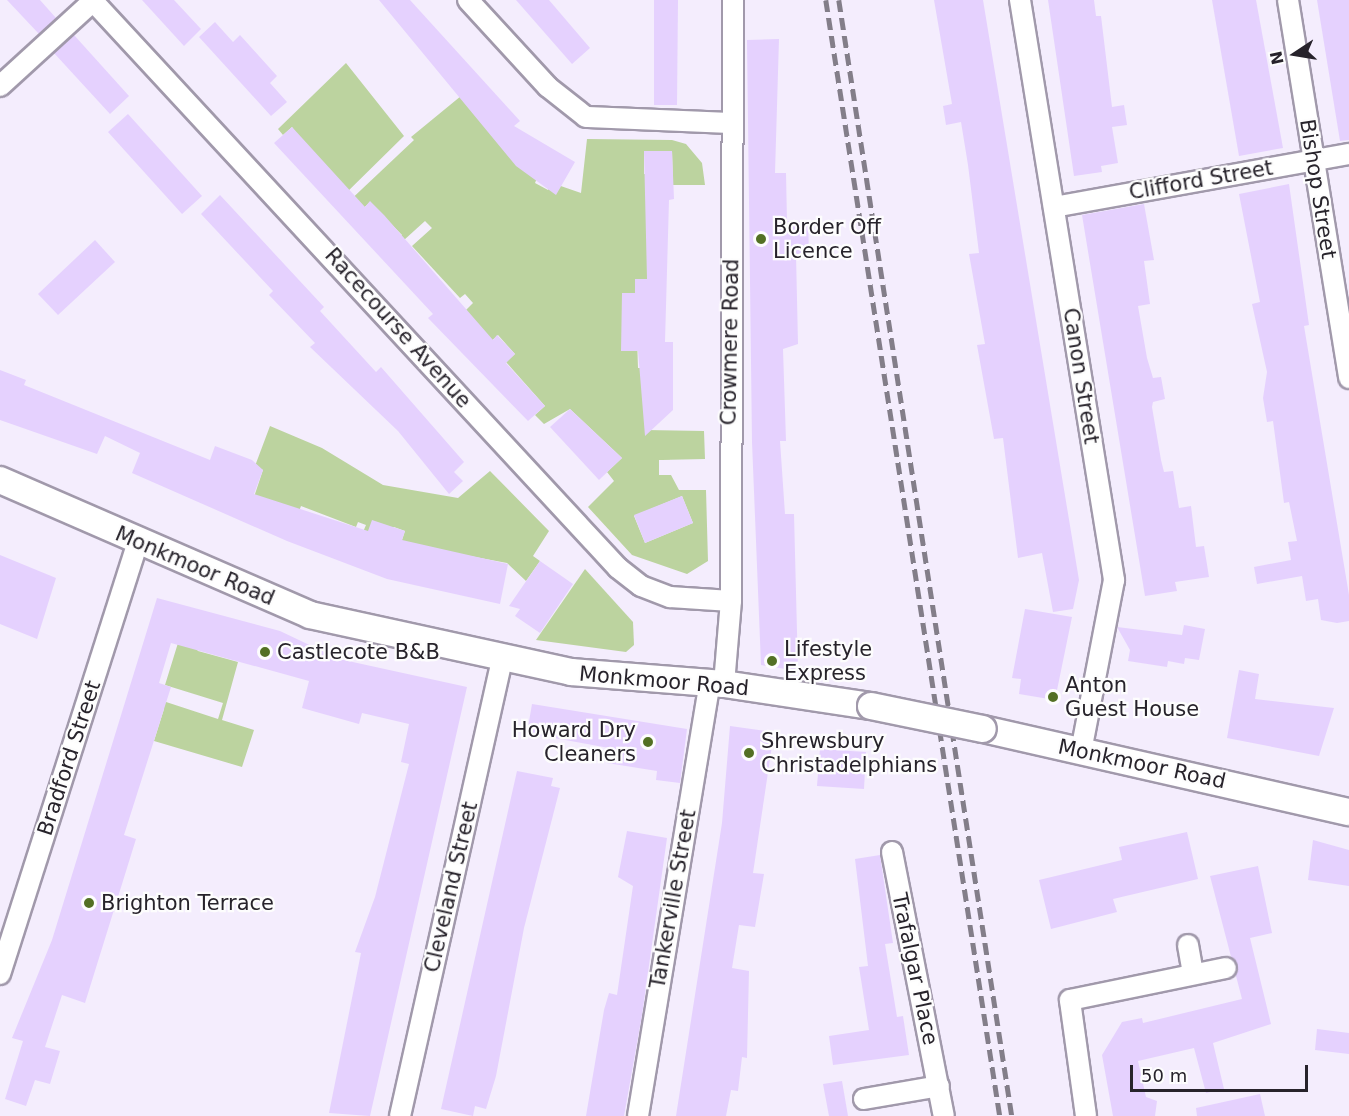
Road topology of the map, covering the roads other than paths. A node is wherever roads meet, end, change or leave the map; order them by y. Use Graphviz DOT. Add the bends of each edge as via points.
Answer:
graph roads {
  1 [pos="468,0"];
  2 [pos="733,0"];
  3 [pos="1020,0"];
  4 [pos="1288,0"];
  5 [pos="93,1"];
  6 [pos="0,86"];
  7 [pos="732,123"];
  8 [pos="1349,154"];
  9 [pos="1313,161"];
  10 [pos="1054,207"];
  11 [pos="1349,378"];
  12 [pos="0,480"];
  13 [pos="138,542"];
  14 [pos="731,601"];
  15 [pos="503,657"];
  16 [pos="717,684"];
  17 [pos="1081,751"];
  18 [pos="1349,812"];
  19 [pos="892,852"];
  20 [pos="1188,945"];
  21 [pos="1226,968"];
  22 [pos="0,974"];
  23 [pos="1193,974"];
  24 [pos="939,1086"];
  25 [pos="864,1099"];
  26 [pos="400,1116"];
  27 [pos="638,1116"];
  28 [pos="944,1116"];
  29 [pos="1086,1116"];
  1 -- 7 [label="street" via="548,87 586,117"];
  2 -- 7 [label="street, Crowmere Road"];
  3 -- 10 [label="street, Canon Street"];
  4 -- 9 [label="street, Bishop Street"];
  5 -- 6 [label="street"];
  5 -- 14 [label="street, Racecourse Avenue" via="618,568 641,586 670,597"];
  7 -- 14 [label="street, Crowmere Road"];
  8 -- 9 [label="street, Clifford Street"];
  9 -- 10 [label="street, Clifford Street"];
  9 -- 11 [label="street, Bishop Street"];
  10 -- 17 [label="street, Canon Street" via="1114,580"];
  12 -- 13 [label="street, Monkmoor Road"];
  13 -- 15 [label="street, Monkmoor Road" via="310,615"];
  13 -- 22 [label="street, Bradford Street"];
  14 -- 16 [label="street, Crowmere Road"];
  15 -- 16 [label="street, Monkmoor Road" via="571,672"];
  15 -- 26 [label="street, Cleveland Street"];
  16 -- 17 [label="street, Monkmoor Road, bridge" via="871,706"];
  16 -- 27 [label="street, Tankerville Street"];
  17 -- 18 [label="street, Monkmoor Road"];
  19 -- 24 [label="street, Trafalgar Place" via="903,929 924,999"];
  20 -- 23 [label="street"];
  21 -- 23 [label="street"];
  23 -- 29 [label="street" via="1070,1000"];
  24 -- 25 [label="street"];
  24 -- 28 [label="street, Trafalgar Place"];
}
